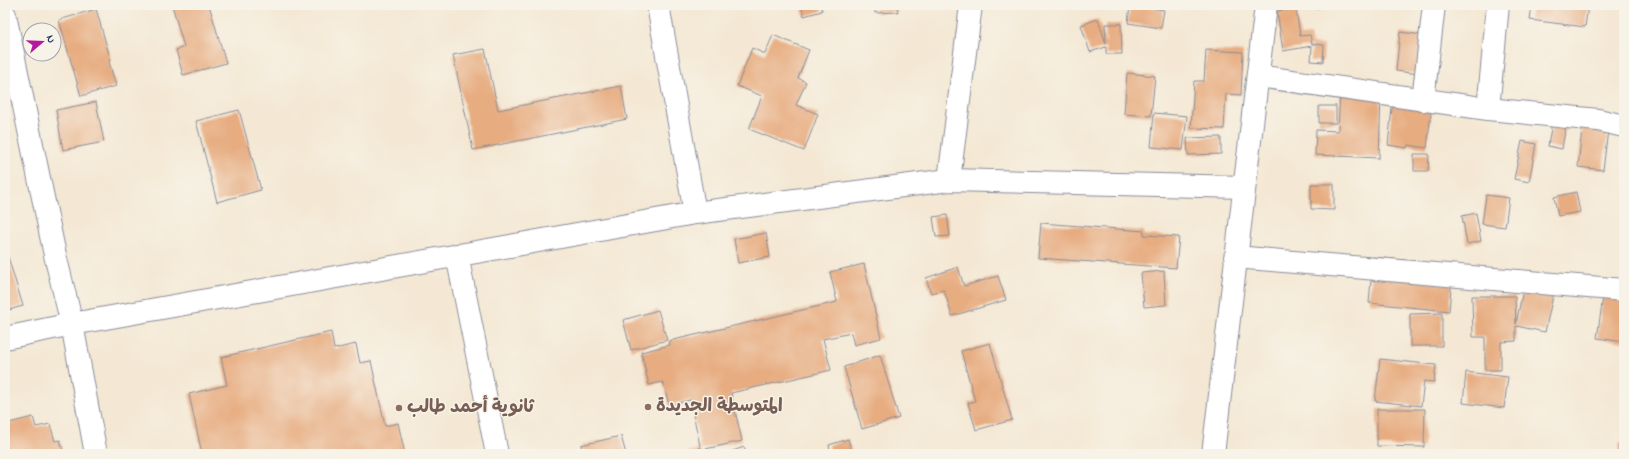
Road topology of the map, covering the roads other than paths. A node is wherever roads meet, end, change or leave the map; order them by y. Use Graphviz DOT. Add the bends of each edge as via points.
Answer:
graph roads {
  1 [pos="658,5"];
  2 [pos="971,5"];
  3 [pos="1266,5"];
  4 [pos="1434,5"];
  5 [pos="1498,5"];
  6 [pos="5,15"];
  7 [pos="1258,76"];
  8 [pos="13,95"];
  9 [pos="1423,100"];
  10 [pos="1488,109"];
  11 [pos="1624,126"];
  12 [pos="949,180"];
  13 [pos="1244,187"];
  14 [pos="695,212"];
  15 [pos="458,255"];
  16 [pos="1235,257"];
  17 [pos="1624,290"];
  18 [pos="72,324"];
  19 [pos="5,338"];
  20 [pos="96,454"];
  21 [pos="497,454"];
  22 [pos="1213,454"];
  1 -- 14 [label="street"];
  2 -- 12 [label="street"];
  3 -- 7 [label="street"];
  4 -- 9 [label="street"];
  5 -- 10 [label="street"];
  6 -- 8 [label="street"];
  7 -- 9 [label="street"];
  7 -- 13 [label="street"];
  8 -- 18 [label="street"];
  9 -- 10 [label="street"];
  10 -- 11 [label="street" via="1598,120"];
  12 -- 13 [label="street"];
  12 -- 14 [label="street"];
  13 -- 16 [label="street"];
  14 -- 15 [label="street"];
  15 -- 18 [label="street"];
  15 -- 21 [label="street"];
  16 -- 17 [label="street"];
  16 -- 22 [label="street"];
  18 -- 19 [label="street"];
  18 -- 20 [label="street"];
}
